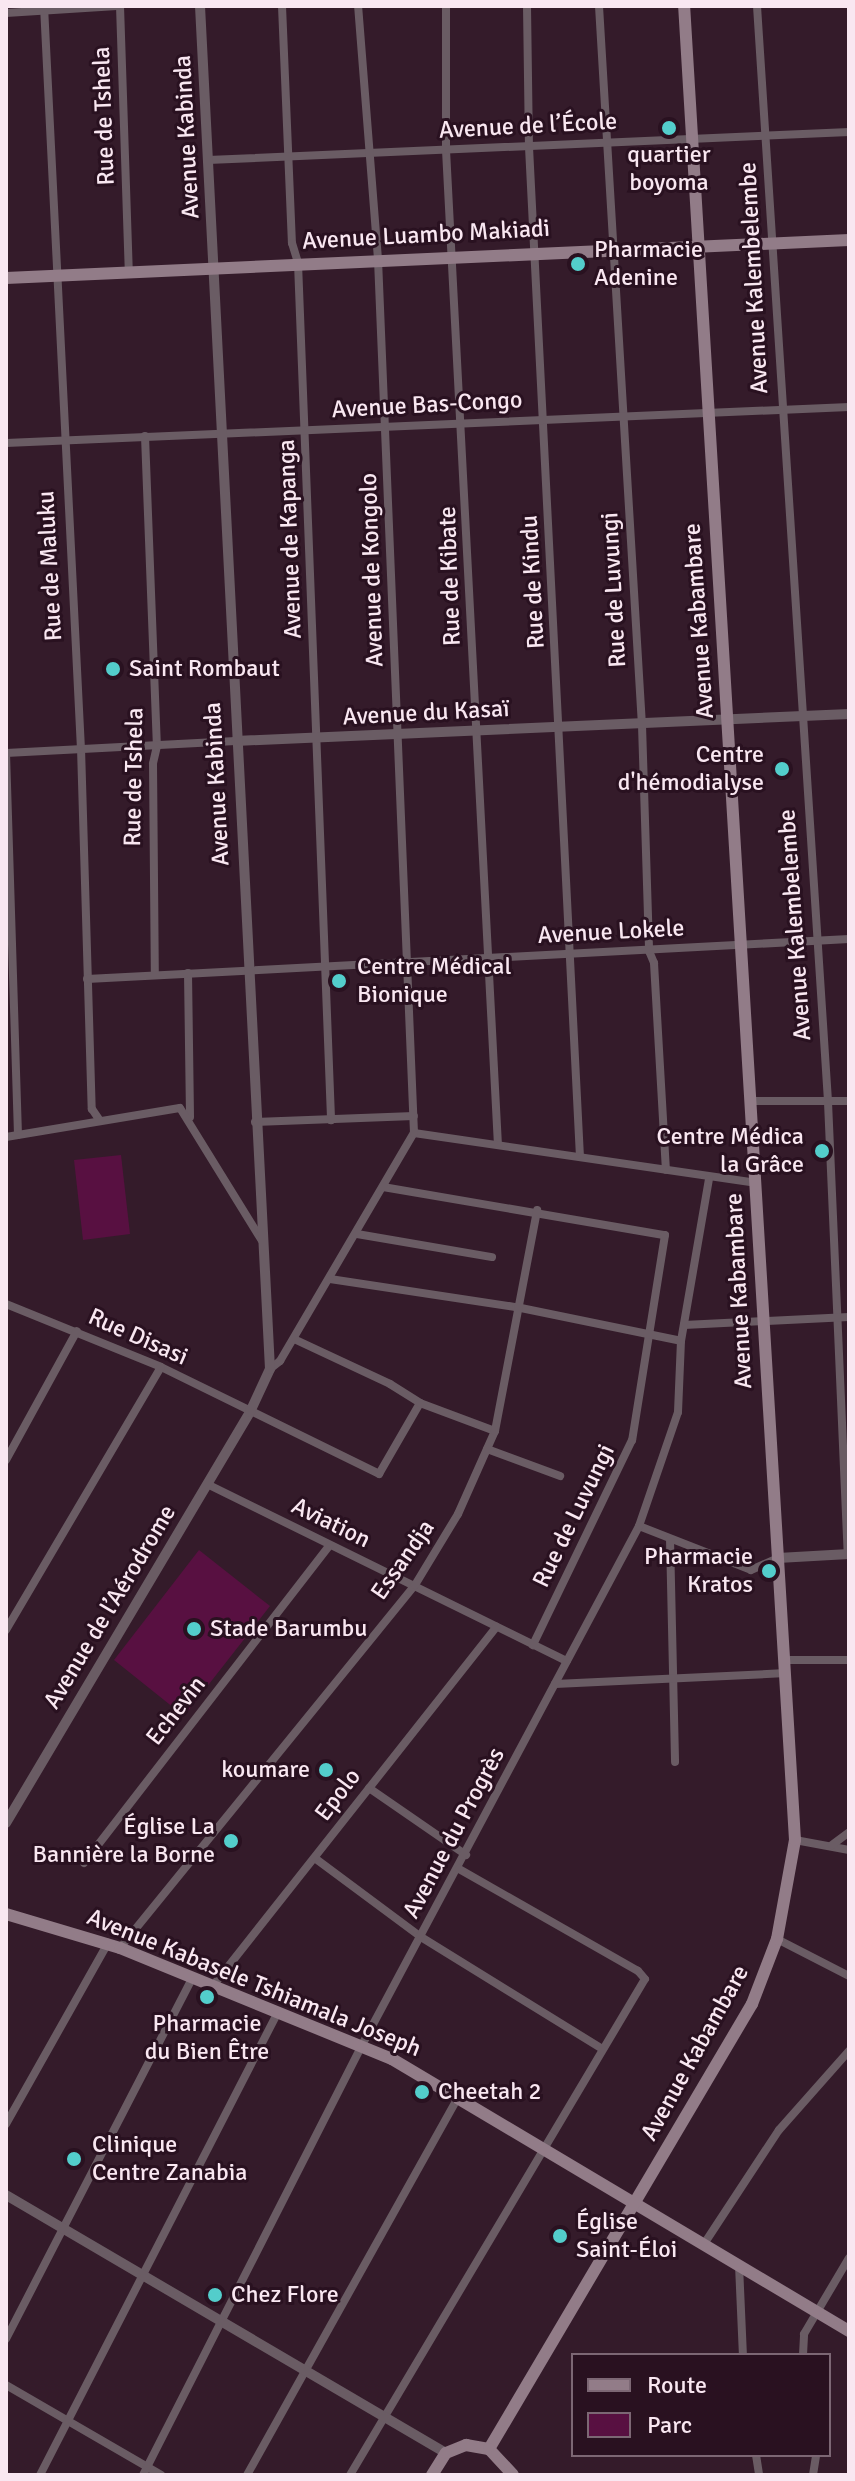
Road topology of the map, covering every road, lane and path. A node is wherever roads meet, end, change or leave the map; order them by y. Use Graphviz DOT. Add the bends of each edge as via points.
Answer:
graph roads {
  1 [pos="118,6"];
  2 [pos="200,6"];
  3 [pos="282,6"];
  4 [pos="358,6"];
  5 [pos="446,6"];
  6 [pos="527,6"];
  7 [pos="599,6"];
  8 [pos="684,6"];
  9 [pos="757,6"];
  10 [pos="44,8"];
  11 [pos="6,13"];
  12 [pos="849,132"];
  13 [pos="766,135"];
  14 [pos="690,137"];
  15 [pos="606,143"];
  16 [pos="529,147"];
  17 [pos="446,150"];
  18 [pos="366,153"];
  19 [pos="287,157"];
  20 [pos="208,160"];
  21 [pos="849,240"];
  22 [pos="774,242"];
  23 [pos="699,243"];
  24 [pos="611,248"];
  25 [pos="536,252"];
  26 [pos="456,255"];
  27 [pos="378,259"];
  28 [pos="298,263"];
  29 [pos="214,267"];
  30 [pos="129,272"];
  31 [pos="58,276"];
  32 [pos="6,278"];
  33 [pos="849,407"];
  34 [pos="781,410"];
  35 [pos="707,414"];
  36 [pos="624,417"];
  37 [pos="546,420"];
  38 [pos="464,423"];
  39 [pos="385,426"];
  40 [pos="305,431"];
  41 [pos="224,433"];
  42 [pos="145,436"];
  43 [pos="63,441"];
  44 [pos="6,443"];
  45 [pos="849,714"];
  46 [pos="800,716"];
  47 [pos="728,720"];
  48 [pos="642,725"];
  49 [pos="562,726"];
  50 [pos="477,731"];
  51 [pos="399,735"];
  52 [pos="318,738"];
  53 [pos="236,741"];
  54 [pos="157,746"];
  55 [pos="81,748"];
  56 [pos="6,753"];
  57 [pos="849,939"];
  58 [pos="817,940"];
  59 [pos="742,944"];
  60 [pos="649,951"];
  61 [pos="571,957"];
  62 [pos="488,958"];
  63 [pos="409,959"];
  64 [pos="326,966"];
  65 [pos="246,969"];
  66 [pos="188,973"];
  67 [pos="155,974"];
  68 [pos="87,979"];
  69 [pos="750,1101"];
  70 [pos="849,1101"];
  71 [pos="828,1102"];
  72 [pos="414,1116"];
  73 [pos="190,1117"];
  74 [pos="331,1120"];
  75 [pos="100,1121"];
  76 [pos="255,1122"];
  77 [pos="414,1133"];
  78 [pos="18,1135"];
  79 [pos="6,1137"];
  80 [pos="498,1145"];
  81 [pos="580,1156"];
  82 [pos="666,1170"];
  83 [pos="709,1179"];
  84 [pos="755,1183"];
  85 [pos="383,1187"];
  86 [pos="537,1210"];
  87 [pos="357,1234"];
  88 [pos="262,1241"];
  89 [pos="492,1257"];
  90 [pos="330,1279"];
  91 [pos="6,1304"];
  92 [pos="516,1307"];
  93 [pos="849,1317"];
  94 [pos="838,1318"];
  95 [pos="763,1321"];
  96 [pos="684,1325"];
  97 [pos="77,1331"];
  98 [pos="650,1337"];
  99 [pos="294,1339"];
  100 [pos="681,1341"];
  101 [pos="161,1367"];
  102 [pos="270,1369"];
  103 [pos="420,1403"];
  104 [pos="250,1412"];
  105 [pos="495,1431"];
  106 [pos="487,1449"];
  107 [pos="6,1460"];
  108 [pos="560,1476"];
  109 [pos="207,1484"];
  110 [pos="639,1526"];
  111 [pos="670,1539"];
  112 [pos="329,1546"];
  113 [pos="848,1554"];
  114 [pos="778,1558"];
  115 [pos="415,1585"];
  116 [pos="496,1627"];
  117 [pos="6,1630"];
  118 [pos="533,1645"];
  119 [pos="849,1660"];
  120 [pos="567,1661"];
  121 [pos="786,1666"];
  122 [pos="672,1677"];
  123 [pos="555,1684"];
  124 [pos="675,1762"];
  125 [pos="369,1788"];
  126 [pos="6,1823"];
  127 [pos="849,1832"];
  128 [pos="795,1840"];
  129 [pos="832,1845"];
  130 [pos="849,1850"];
  131 [pos="466,1855"];
  132 [pos="316,1859"];
  133 [pos="84,1863"];
  134 [pos="459,1869"];
  135 [pos="6,1914"];
  136 [pos="421,1937"];
  137 [pos="777,1939"];
  138 [pos="114,1946"];
  139 [pos="849,1976"];
  140 [pos="192,1979"];
  141 [pos="212,1987"];
  142 [pos="278,2012"];
  143 [pos="362,2045"];
  144 [pos="602,2049"];
  145 [pos="849,2051"];
  146 [pos="459,2096"];
  147 [pos="6,2124"];
  148 [pos="542,2147"];
  149 [pos="6,2195"];
  150 [pos="633,2202"];
  151 [pos="65,2229"];
  152 [pos="704,2244"];
  153 [pos="849,2258"];
  154 [pos="739,2265"];
  155 [pos="142,2273"];
  156 [pos="817,2311"];
  157 [pos="223,2320"];
  158 [pos="849,2331"];
  159 [pos="6,2339"];
  160 [pos="743,2353"];
  161 [pos="803,2353"];
  162 [pos="307,2367"];
  163 [pos="6,2385"];
  164 [pos="386,2415"];
  165 [pos="69,2421"];
  166 [pos="489,2449"];
  167 [pos="446,2453"];
  168 [pos="145,2471"];
  169 [pos="40,2475"];
  170 [pos="161,2475"];
  171 [pos="247,2475"];
  172 [pos="350,2475"];
  173 [pos="432,2475"];
  174 [pos="513,2475"];
  1 -- 10 [label="street"];
  1 -- 30 [label="street, Rue de Tshela"];
  2 -- 20 [label="street, Avenue Kabinda"];
  3 -- 19 [label="street, Avenue de Kapanga"];
  4 -- 18 [label="street, Avenue de Kongolo"];
  5 -- 17 [label="street, Rue de Kibate"];
  6 -- 16 [label="street, Rue de Kindu"];
  7 -- 15 [label="street, Rue de Luvungi"];
  8 -- 14 [label="main road, Avenue Kabambare"];
  9 -- 13 [label="street, Avenue Kalembelembe"];
  10 -- 11 [label="street"];
  10 -- 31 [label="street, Rue de Maluku"];
  12 -- 13 [label="street, Avenue de l’École"];
  13 -- 14 [label="street, Avenue de l’École"];
  13 -- 22 [label="street, Avenue Kalembelembe"];
  14 -- 15 [label="street, Avenue de l’École"];
  14 -- 23 [label="main road, Avenue Kabambare"];
  15 -- 16 [label="street, Avenue de l’École"];
  15 -- 24 [label="street, Rue de Luvungi"];
  16 -- 17 [label="street, Avenue de l’École"];
  16 -- 25 [label="street, Rue de Kindu"];
  17 -- 18 [label="street, Avenue de l’École"];
  17 -- 26 [label="street, Rue de Kibate"];
  18 -- 19 [label="street, Avenue de l’École"];
  18 -- 27 [label="street, Avenue de Kongolo"];
  19 -- 20 [label="street, Avenue de l’École"];
  19 -- 28 [label="street, Avenue de Kapanga"];
  20 -- 29 [label="street, Avenue Kabinda"];
  21 -- 22 [label="main road, Avenue Luambo Makiadi"];
  22 -- 23 [label="main road, Avenue Luambo Makiadi"];
  22 -- 34 [label="street, Avenue Kalembelembe"];
  23 -- 24 [label="main road, Avenue Luambo Makiadi"];
  23 -- 35 [label="main road, Avenue Kabambare"];
  24 -- 25 [label="main road, Avenue Luambo Makiadi"];
  24 -- 36 [label="street, Rue de Luvungi"];
  25 -- 26 [label="main road, Avenue Luambo Makiadi"];
  25 -- 37 [label="street, Rue de Kindu"];
  26 -- 27 [label="main road, Avenue Luambo Makiadi"];
  26 -- 38 [label="street, Rue de Kibate"];
  27 -- 28 [label="main road, Avenue Luambo Makiadi"];
  27 -- 39 [label="street, Avenue de Kongolo"];
  28 -- 29 [label="main road, Avenue Luambo Makiadi"];
  28 -- 40 [label="street, Avenue de Kapanga"];
  29 -- 30 [label="main road, Avenue Luambo Makiadi"];
  29 -- 41 [label="street, Avenue Kabinda"];
  30 -- 31 [label="main road, Avenue Luambo Makiadi"];
  31 -- 32 [label="main road, Avenue Luambo Makiadi"];
  31 -- 43 [label="street, Rue de Maluku"];
  33 -- 34 [label="street, Avenue Bas-Congo"];
  34 -- 35 [label="street, Avenue Bas-Congo"];
  34 -- 46 [label="street, Avenue Kalembelembe"];
  35 -- 36 [label="street, Avenue Bas-Congo"];
  35 -- 47 [label="main road, Avenue Kabambare"];
  36 -- 37 [label="street, Avenue Bas-Congo"];
  36 -- 48 [label="street, Rue de Luvungi"];
  37 -- 38 [label="street, Avenue Bas-Congo"];
  37 -- 49 [label="street, Rue de Kindu"];
  38 -- 39 [label="street, Avenue Bas-Congo"];
  38 -- 50 [label="street, Rue de Kibate"];
  39 -- 40 [label="street, Avenue Bas-Congo"];
  39 -- 51 [label="street, Avenue de Kongolo"];
  40 -- 41 [label="street, Avenue Bas-Congo"];
  40 -- 52 [label="street, Avenue de Kapanga"];
  41 -- 42 [label="street, Avenue Bas-Congo"];
  41 -- 53 [label="street, Avenue Kabinda"];
  42 -- 43 [label="street, Avenue Bas-Congo"];
  42 -- 54 [label="street, Rue de Tshela"];
  43 -- 44 [label="street, Avenue Bas-Congo"];
  43 -- 55 [label="street, Rue de Maluku"];
  45 -- 46 [label="street, Avenue du Kasaï"];
  46 -- 47 [label="street, Avenue du Kasaï"];
  46 -- 58 [label="street, Avenue Kalembelembe"];
  47 -- 48 [label="street, Avenue du Kasaï"];
  47 -- 59 [label="main road, Avenue Kabambare"];
  48 -- 49 [label="street, Avenue du Kasaï"];
  48 -- 60 [label="street, Rue de Luvungi"];
  49 -- 50 [label="street, Avenue du Kasaï"];
  49 -- 61 [label="street, Rue de Kindu"];
  50 -- 51 [label="street, Avenue du Kasaï"];
  50 -- 62 [label="street, Rue de Kibate"];
  51 -- 52 [label="street, Avenue du Kasaï"];
  51 -- 63 [label="street, Avenue de Kongolo"];
  52 -- 53 [label="street, Avenue du Kasaï"];
  52 -- 64 [label="street, Avenue de Kapanga"];
  53 -- 54 [label="street, Avenue du Kasaï"];
  53 -- 65 [label="street, Avenue Kabinda"];
  54 -- 55 [label="street, Avenue du Kasaï"];
  54 -- 67 [label="street, Rue de Tshela"];
  55 -- 56 [label="street, Avenue du Kasaï"];
  55 -- 68 [label="street, Rue de Maluku"];
  56 -- 78 [label="street"];
  57 -- 58 [label="street, Avenue Lokele"];
  58 -- 59 [label="street, Avenue Lokele"];
  58 -- 71 [label="street, Avenue Kalembelembe"];
  59 -- 60 [label="street, Avenue Lokele"];
  59 -- 69 [label="main road, Avenue Kabambare"];
  60 -- 61 [label="street, Avenue Lokele"];
  60 -- 82 [label="street, Rue de Luvungi" via="654,963"];
  61 -- 62 [label="street, Avenue Lokele"];
  61 -- 81 [label="street, Rue de Kindu"];
  62 -- 63 [label="street, Avenue Lokele"];
  62 -- 80 [label="street, Rue de Kibate"];
  63 -- 64 [label="street, Avenue Lokele"];
  63 -- 72 [label="street, Avenue de Kongolo"];
  64 -- 65 [label="street, Avenue Lokele"];
  64 -- 74 [label="street, Avenue de Kapanga"];
  65 -- 66 [label="street, Avenue Lokele"];
  65 -- 76 [label="street, Avenue Kabinda"];
  66 -- 67 [label="street, Avenue Lokele"];
  66 -- 73 [label="street"];
  67 -- 68 [label="street, Avenue Lokele"];
  68 -- 75 [label="street, Rue de Maluku" via="92,1109"];
  69 -- 71 [label="street"];
  69 -- 84 [label="main road, Avenue Kabambare"];
  70 -- 71 [label="street"];
  71 -- 94 [label="street, Avenue Kalembelembe"];
  72 -- 74 [label="street"];
  72 -- 77 [label="street, Avenue de Kongolo"];
  73 -- 75 [label="street" via="171,1108"];
  73 -- 88 [label="street"];
  74 -- 76 [label="street"];
  75 -- 78 [label="street"];
  76 -- 88 [label="street, Avenue Kabinda"];
  77 -- 80 [label="street"];
  77 -- 85 [label="street"];
  78 -- 79 [label="street"];
  80 -- 81 [label="street"];
  81 -- 82 [label="street"];
  82 -- 83 [label="street"];
  83 -- 84 [label="street"];
  83 -- 96 [label="street, Avenue du Progrès"];
  84 -- 95 [label="main road, Avenue Kabambare"];
  85 -- 86 [label="street"];
  85 -- 87 [label="street"];
  86 -- 92 [label="street, Essandja"];
  86 -- 98 [label="street, Rue de Luvungi" via="662,1234"];
  87 -- 89 [label="street"];
  87 -- 90 [label="street"];
  88 -- 102 [label="street, Avenue Kabinda"];
  90 -- 92 [label="street"];
  90 -- 99 [label="street"];
  91 -- 97 [label="street, Rue Disasi"];
  92 -- 98 [label="street"];
  92 -- 105 [label="street, Essandja"];
  93 -- 94 [label="street"];
  94 -- 95 [label="street"];
  94 -- 113 [label="street, Avenue Kalembelembe"];
  95 -- 96 [label="street"];
  95 -- 114 [label="main road, Avenue Kabambare"];
  96 -- 100 [label="street, Avenue du Progrès"];
  97 -- 101 [label="street, Rue Disasi"];
  97 -- 107 [label="street"];
  98 -- 100 [label="street"];
  98 -- 118 [label="street, Rue de Luvungi" via="627,1455"];
  99 -- 102 [label="street"];
  99 -- 103 [label="street"];
  100 -- 110 [label="street, Avenue du Progrès" via="678,1412"];
  101 -- 104 [label="street, Rue Disasi"];
  101 -- 117 [label="street"];
  102 -- 104 [label="street, Avenue Kabinda"];
  103 -- 104 [label="street, Rue Disasi" via="379,1474"];
  103 -- 105 [label="street"];
  104 -- 109 [label="street, Avenue de l’Aérodrome"];
  105 -- 106 [label="street, Essandja"];
  106 -- 108 [label="street"];
  106 -- 115 [label="street, Essandja" via="458,1514"];
  109 -- 112 [label="street, Aviation"];
  109 -- 126 [label="street, Avenue de l’Aérodrome"];
  110 -- 111 [label="street"];
  110 -- 120 [label="street, Avenue du Progrès"];
  111 -- 114 [label="street" via="751,1570"];
  111 -- 122 [label="street"];
  112 -- 115 [label="street, Aviation"];
  112 -- 133 [label="street, Echevin"];
  113 -- 114 [label="street"];
  114 -- 121 [label="main road, Avenue Kabambare"];
  115 -- 116 [label="street, Aviation"];
  115 -- 138 [label="street, Essandja"];
  116 -- 118 [label="street, Aviation"];
  116 -- 125 [label="street, Epolo"];
  118 -- 120 [label="street, Aviation"];
  119 -- 121 [label="street"];
  120 -- 123 [label="street, Avenue du Progrès"];
  121 -- 122 [label="street"];
  121 -- 128 [label="main road, Avenue Kabambare"];
  122 -- 123 [label="street"];
  122 -- 124 [label="street"];
  123 -- 131 [label="street, Avenue du Progrès"];
  125 -- 131 [label="street"];
  125 -- 132 [label="street, Epolo"];
  127 -- 129 [label="street"];
  128 -- 129 [label="street"];
  128 -- 137 [label="main road, Avenue Kabambare"];
  129 -- 130 [label="street"];
  131 -- 134 [label="street, Avenue du Progrès"];
  132 -- 136 [label="street"];
  132 -- 141 [label="street, Epolo"];
  134 -- 136 [label="street, Avenue du Progrès"];
  134 -- 144 [label="street" via="643,1974 643,1985"];
  135 -- 138 [label="main road, Avenue Kabasele Tshiamala Joseph"];
  136 -- 143 [label="street, Avenue du Progrès"];
  136 -- 144 [label="street"];
  137 -- 139 [label="street"];
  137 -- 150 [label="main road, Avenue Kabambare" via="752,2004"];
  138 -- 140 [label="main road, Avenue Kabasele Tshiamala Joseph"];
  138 -- 147 [label="street, Essandja"];
  140 -- 141 [label="main road, Avenue Kabasele Tshiamala Joseph"];
  140 -- 151 [label="street"];
  141 -- 142 [label="main road, Avenue Kabasele Tshiamala Joseph"];
  142 -- 143 [label="main road, Avenue Kabasele Tshiamala Joseph"];
  142 -- 155 [label="street"];
  143 -- 146 [label="main road, Avenue Kabasele Tshiamala Joseph"];
  143 -- 157 [label="street, Avenue du Progrès"];
  144 -- 148 [label="street"];
  145 -- 152 [label="street" via="779,2130"];
  146 -- 148 [label="main road, Avenue Kabasele Tshiamala Joseph"];
  146 -- 162 [label="street"];
  148 -- 150 [label="main road, Avenue Kabasele Tshiamala Joseph"];
  148 -- 164 [label="street"];
  149 -- 151 [label="street"];
  150 -- 152 [label="main road, Avenue Kabasele Tshiamala Joseph"];
  150 -- 166 [label="main road, Avenue Kabambare"];
  151 -- 155 [label="street"];
  151 -- 159 [label="street"];
  152 -- 154 [label="main road, Avenue Kabasele Tshiamala Joseph"];
  153 -- 156 [label="street"];
  154 -- 156 [label="main road, Avenue Kabasele Tshiamala Joseph"];
  154 -- 160 [label="street"];
  155 -- 157 [label="street"];
  155 -- 165 [label="street"];
  156 -- 158 [label="main road, Avenue Kabasele Tshiamala Joseph"];
  156 -- 161 [label="street" via="804,2334"];
  157 -- 162 [label="street"];
  157 -- 168 [label="street, Avenue du Progrès"];
  162 -- 164 [label="street"];
  162 -- 171 [label="street"];
  163 -- 165 [label="street"];
  164 -- 167 [label="street"];
  164 -- 172 [label="street"];
  165 -- 168 [label="street"];
  165 -- 169 [label="street"];
  166 -- 167 [label="main road" via="466,2445"];
  166 -- 174 [label="main road"];
  167 -- 173 [label="main road"];
  168 -- 170 [label="street"];
}
